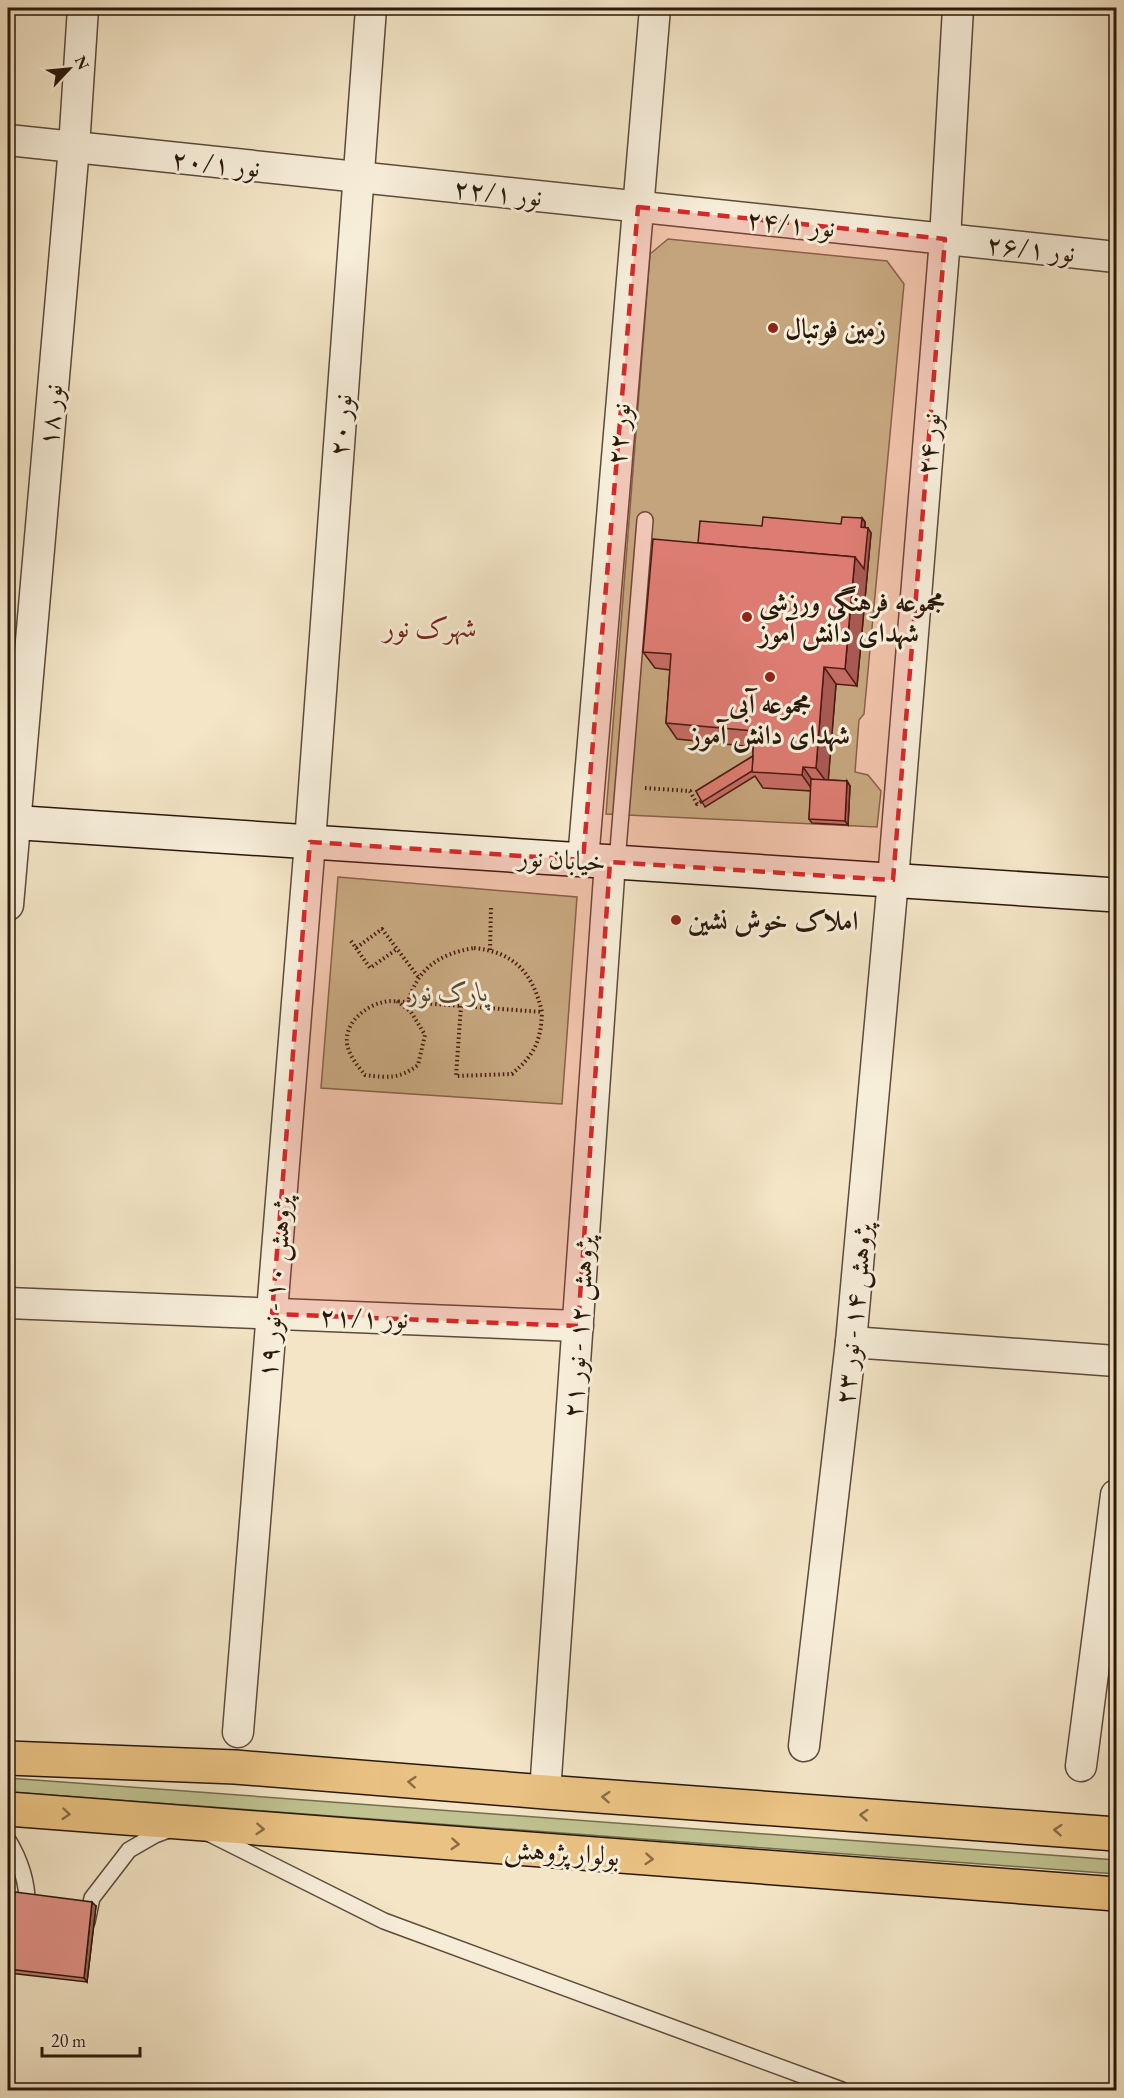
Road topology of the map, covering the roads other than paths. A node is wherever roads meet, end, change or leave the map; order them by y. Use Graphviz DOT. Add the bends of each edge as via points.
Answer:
graph roads {
  1 [pos="83,8"];
  2 [pos="371,8"];
  3 [pos="655,8"];
  4 [pos="958,8"];
  5 [pos="8,140"];
  6 [pos="74,147"];
  7 [pos="358,178"];
  8 [pos="638,207"];
  9 [pos="945,239"];
  10 [pos="1116,257"];
  11 [pos="645,520"];
  12 [pos="11,822"];
  13 [pos="310,842"];
  14 [pos="603,861"];
  15 [pos="893,880"];
  16 [pos="1116,895"];
  17 [pos="8,905"];
  18 [pos="8,1303"];
  19 [pos="272,1314"];
  20 [pos="578,1326"];
  21 [pos="851,1342"];
  22 [pos="1116,1361"];
  23 [pos="1116,1495"];
  24 [pos="238,1732"];
  25 [pos="804,1746"];
  26 [pos="8,1758"];
  27 [pos="1081,1766"];
  28 [pos="545,1792"];
  29 [pos="8,1809"];
  30 [pos="187,1824"];
  31 [pos="1116,1834"];
  32 [pos="8,1840"];
  33 [pos="1116,1894"];
  34 [pos="26,1927"];
  35 [pos="84,1932"];
  36 [pos="842,2091"];
  1 -- 6 [label="street, نور ۱۸"];
  2 -- 7 [label="street, نور ۲۰"];
  3 -- 8 [label="street, نور ۲۲"];
  4 -- 9 [label="street, نور ۲۴"];
  5 -- 6 [label="street, نور ۲۰/۱"];
  6 -- 7 [label="street, نور ۲۰/۱"];
  6 -- 12 [label="street, نور ۱۸"];
  7 -- 8 [label="street, نور ۲۲/۱"];
  7 -- 13 [label="street, نور ۲۰"];
  8 -- 9 [label="street, نور ۲۴/۱"];
  8 -- 14 [label="street, نور ۲۲"];
  9 -- 10 [label="street, نور ۲۶/۱"];
  9 -- 15 [label="street, نور ۲۴"];
  11 -- 14 [label="lane" via="624,787"];
  12 -- 13 [label="main road, خیابان نور"];
  12 -- 17 [label="street, نور ۱۸"];
  13 -- 14 [label="main road, خیابان نور"];
  13 -- 19 [label="street, پژوهش ۱۰ - نور ۱۹"];
  14 -- 15 [label="main road, خیابان نور"];
  14 -- 20 [label="street, پژوهش ۱۲ - نور ۲۱"];
  15 -- 16 [label="main road, خیابان نور"];
  15 -- 21 [label="street, پژوهش ۱۴ - نور ۲۳"];
  18 -- 19 [label="street, نور ۲۱/۱"];
  19 -- 20 [label="street, نور ۲۱/۱"];
  19 -- 24 [label="street, پژوهش ۱۰ - نور ۱۹"];
  20 -- 28 [label="street, پژوهش ۱۲ - نور ۲۱"];
  21 -- 22 [label="street"];
  21 -- 25 [label="street, پژوهش ۱۴ - نور ۲۳"];
  23 -- 27 [label="street"];
  28 -- 26 [label="main road, one-way" via="235,1767"];
  31 -- 28 [label="main road, one-way"];
  29 -- 30 [label="main road, بولوار پژوهش, one-way"];
  30 -- 33 [label="main road, بولوار پژوهش, one-way"];
  30 -- 35 [label="lane" via="155,1835 129,1850 92,1898"];
  30 -- 36 [label="lane" via="384,1921"];
  32 -- 34 [label="lane" via="28,1894"];
}
